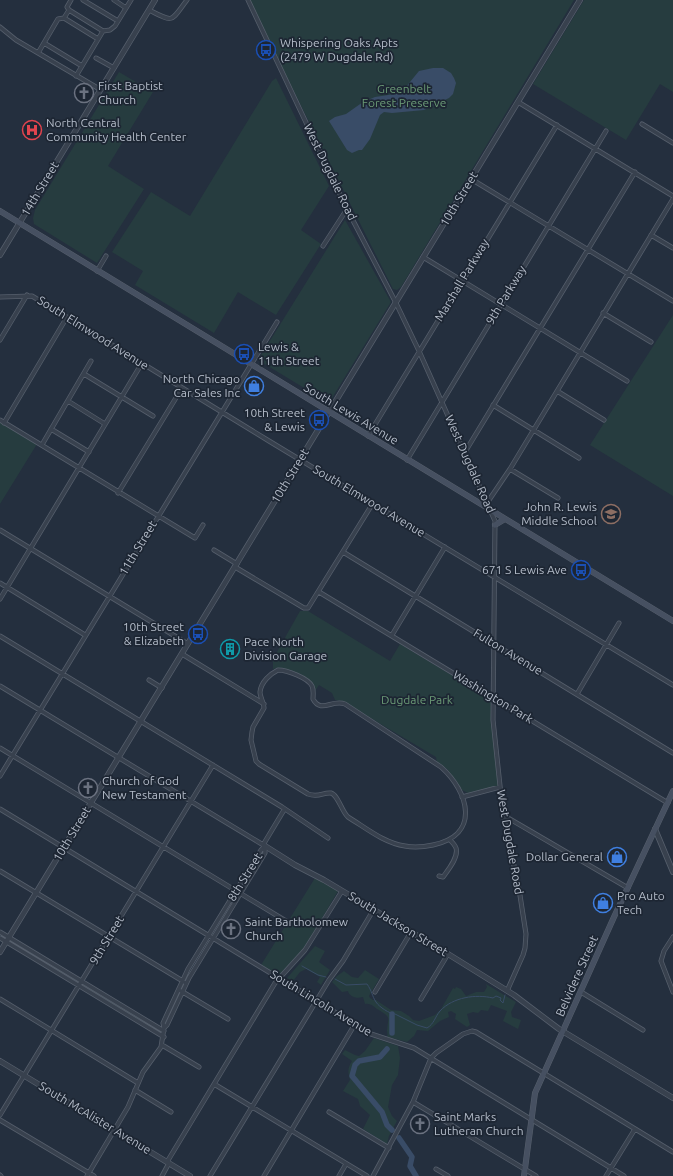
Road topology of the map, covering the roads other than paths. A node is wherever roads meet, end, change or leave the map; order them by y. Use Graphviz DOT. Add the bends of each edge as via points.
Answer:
graph roads {
  1 [pos="71,0"];
  2 [pos="83,0"];
  3 [pos="114,0"];
  4 [pos="131,0"];
  5 [pos="155,0"];
  6 [pos="187,0"];
  7 [pos="248,0"];
  8 [pos="580,0"];
  9 [pos="126,8"];
  10 [pos="69,10"];
  11 [pos="149,10"];
  12 [pos="64,18"];
  13 [pos="118,21"];
  14 [pos="0,27"];
  15 [pos="103,31"];
  16 [pos="98,39"];
  17 [pos="44,43"];
  18 [pos="38,53"];
  19 [pos="96,58"];
  20 [pos="82,66"];
  21 [pos="114,68"];
  22 [pos="76,76"];
  23 [pos="100,90"];
  24 [pos="518,102"];
  25 [pos="642,124"];
  26 [pos="557,125"];
  27 [pos="606,131"];
  28 [pos="673,143"];
  29 [pos="596,148"];
  30 [pos="635,172"];
  31 [pos="471,179"];
  32 [pos="673,197"];
  33 [pos="510,202"];
  34 [pos="347,209"];
  35 [pos="0,212"];
  36 [pos="19,223"];
  37 [pos="549,226"];
  38 [pos="651,235"];
  39 [pos="323,246"];
  40 [pos="673,248"];
  41 [pos="588,249"];
  42 [pos="0,255"];
  43 [pos="106,256"];
  44 [pos="424,257"];
  45 [pos="97,271"];
  46 [pos="628,273"];
  47 [pos="462,281"];
  48 [pos="27,295"];
  49 [pos="0,297"];
  50 [pos="673,301"];
  51 [pos="396,303"];
  52 [pos="501,304"];
  53 [pos="603,313"];
  54 [pos="67,317"];
  55 [pos="277,322"];
  56 [pos="540,328"];
  57 [pos="0,340"];
  58 [pos="651,342"];
  59 [pos="419,351"];
  60 [pos="580,352"];
  61 [pos="91,361"];
  62 [pos="142,363"];
  63 [pos="250,364"];
  64 [pos="84,374"];
  65 [pos="627,381"];
  66 [pos="182,388"];
  67 [pos="556,391"];
  68 [pos="122,397"];
  69 [pos="68,401"];
  70 [pos="442,401"];
  71 [pos="493,405"];
  72 [pos="221,412"];
  73 [pos="329,412"];
  74 [pos="153,416"];
  75 [pos="0,420"];
  76 [pos="604,420"];
  77 [pos="4,423"];
  78 [pos="105,424"];
  79 [pos="51,429"];
  80 [pos="533,430"];
  81 [pos="368,436"];
  82 [pos="43,443"];
  83 [pos="89,452"];
  84 [pos="465,452"];
  85 [pos="580,458"];
  86 [pos="300,460"];
  87 [pos="407,460"];
  88 [pos="79,468"];
  89 [pos="510,469"];
  90 [pos="118,493"];
  91 [pos="558,498"];
  92 [pos="488,502"];
  93 [pos="373,503"];
  94 [pos="491,511"];
  95 [pos="158,516"];
  96 [pos="504,519"];
  97 [pos="203,525"];
  98 [pos="495,525"];
  99 [pos="0,530"];
  100 [pos="445,547"];
  101 [pos="30,548"];
  102 [pos="214,550"];
  103 [pos="344,552"];
  104 [pos="236,566"];
  105 [pos="495,577"];
  106 [pos="0,583"];
  107 [pos="7,588"];
  108 [pos="319,592"];
  109 [pos="416,596"];
  110 [pos="108,597"];
  111 [pos="0,599"];
  112 [pos="673,621"];
  113 [pos="619,623"];
  114 [pos="0,636"];
  115 [pos="85,636"];
  116 [pos="392,636"];
  117 [pos="188,644"];
  118 [pos="494,644"];
  119 [pos="606,644"];
  120 [pos="182,654"];
  121 [pos="62,674"];
  122 [pos="149,680"];
  123 [pos="673,685"];
  124 [pos="0,686"];
  125 [pos="162,688"];
  126 [pos="577,694"];
  127 [pos="494,697"];
  128 [pos="264,704"];
  129 [pos="40,710"];
  130 [pos="141,722"];
  131 [pos="0,748"];
  132 [pos="673,753"];
  133 [pos="12,755"];
  134 [pos="118,758"];
  135 [pos="213,765"];
  136 [pos="0,776"];
  137 [pos="500,787"];
  138 [pos="673,791"];
  139 [pos="462,797"];
  140 [pos="191,802"];
  141 [pos="91,803"];
  142 [pos="668,803"];
  143 [pos="0,809"];
  144 [pos="284,810"];
  145 [pos="503,814"];
  146 [pos="655,829"];
  147 [pos="328,838"];
  148 [pos="450,840"];
  149 [pos="264,846"];
  150 [pos="164,847"];
  151 [pos="63,848"];
  152 [pos="0,871"];
  153 [pos="673,872"];
  154 [pos="439,876"];
  155 [pos="628,888"];
  156 [pos="236,890"];
  157 [pos="342,891"];
  158 [pos="136,892"];
  159 [pos="36,893"];
  160 [pos="240,893"];
  161 [pos="374,910"];
  162 [pos="286,920"];
  163 [pos="0,932"];
  164 [pos="411,932"];
  165 [pos="109,936"];
  166 [pos="208,936"];
  167 [pos="673,937"];
  168 [pos="0,938"];
  169 [pos="213,938"];
  170 [pos="7,940"];
  171 [pos="0,952"];
  172 [pos="448,954"];
  173 [pos="279,978"];
  174 [pos="182,981"];
  175 [pos="81,982"];
  176 [pos="186,983"];
  177 [pos="79,986"];
  178 [pos="178,989"];
  179 [pos="182,991"];
  180 [pos="507,991"];
  181 [pos="375,992"];
  182 [pos="580,992"];
  183 [pos="673,992"];
  184 [pos="0,999"];
  185 [pos="421,999"];
  186 [pos="317,1000"];
  187 [pos="228,1019"];
  188 [pos="355,1024"];
  189 [pos="51,1030"];
  190 [pos="164,1030"];
  191 [pos="643,1030"];
  192 [pos="563,1031"];
  193 [pos="164,1036"];
  194 [pos="162,1045"];
  195 [pos="431,1058"];
  196 [pos="0,1061"];
  197 [pos="199,1067"];
  198 [pos="544,1073"];
  199 [pos="24,1075"];
  200 [pos="138,1083"];
  201 [pos="214,1084"];
  202 [pos="135,1090"];
  203 [pos="673,1098"];
  204 [pos="413,1102"];
  205 [pos="252,1107"];
  206 [pos="171,1112"];
  207 [pos="329,1112"];
  208 [pos="0,1115"];
  209 [pos="531,1119"];
  210 [pos="0,1120"];
  211 [pos="635,1129"];
  212 [pos="115,1130"];
  213 [pos="291,1130"];
  214 [pos="389,1148"];
  215 [pos="673,1152"];
  216 [pos="168,1162"];
  217 [pos="346,1164"];
  218 [pos="611,1168"];
  219 [pos="436,1169"];
  220 [pos="525,1169"];
  221 [pos="88,1175"];
  222 [pos="94,1176"];
  223 [pos="162,1176"];
  224 [pos="190,1176"];
  225 [pos="210,1176"];
  226 [pos="264,1176"];
  227 [pos="339,1176"];
  228 [pos="367,1176"];
  229 [pos="373,1176"];
  230 [pos="448,1176"];
  231 [pos="524,1176"];
  232 [pos="536,1176"];
  233 [pos="606,1176"];
  234 [pos="624,1176"];
  1 -- 10 [label="street"];
  2 -- 13 [label="street"];
  3 -- 9 [label="street"];
  4 -- 9 [label="street"];
  5 -- 11 [label="street, 14th Street"];
  6 -- 11 [label="street" via="176,16 170,19"];
  7 -- 34 [label="street, West Dugdale Road"];
  8 -- 24 [label="street, 10th Street"];
  9 -- 13 [label="street"];
  10 -- 12 [label="street"];
  10 -- 15 [label="street"];
  11 -- 21 [label="street, 14th Street"];
  12 -- 16 [label="street"];
  12 -- 17 [label="street" via="58,19"];
  13 -- 15 [label="street" via="114,28"];
  14 -- 18 [label="street"];
  15 -- 16 [label="street"];
  16 -- 20 [label="street"];
  17 -- 18 [label="street"];
  17 -- 20 [label="street"];
  18 -- 22 [label="street"];
  19 -- 21 [label="street"];
  20 -- 22 [label="street"];
  21 -- 23 [label="street, 14th Street"];
  22 -- 23 [label="street"];
  23 -- 36 [label="street, 14th Street"];
  24 -- 26 [label="street"];
  24 -- 31 [label="street, 10th Street"];
  25 -- 28 [label="street"];
  26 -- 29 [label="street"];
  26 -- 33 [label="street, Marshall Parkway"];
  27 -- 29 [label="street, 9th Parkway"];
  29 -- 30 [label="street"];
  29 -- 37 [label="street, 9th Parkway"];
  30 -- 32 [label="street"];
  30 -- 41 [label="street"];
  31 -- 33 [label="street"];
  31 -- 44 [label="street, 10th Street"];
  32 -- 38 [label="street"];
  33 -- 37 [label="street"];
  33 -- 47 [label="street, Marshall Parkway"];
  34 -- 39 [label="street"];
  34 -- 51 [label="street, West Dugdale Road"];
  35 -- 36 [label="main road, South Lewis Avenue"];
  36 -- 42 [label="street, 14th Street"];
  36 -- 45 [label="main road, South Lewis Avenue"];
  37 -- 41 [label="street"];
  37 -- 52 [label="street, 9th Parkway"];
  38 -- 40 [label="street"];
  38 -- 46 [label="street"];
  41 -- 46 [label="street"];
  41 -- 56 [label="street"];
  43 -- 45 [label="street"];
  44 -- 47 [label="street"];
  44 -- 51 [label="street, 10th Street"];
  45 -- 63 [label="main road, South Lewis Avenue"];
  46 -- 50 [label="street"];
  46 -- 53 [label="street"];
  47 -- 52 [label="street"];
  47 -- 59 [label="street, Marshall Parkway"];
  48 -- 49 [label="street, South Elmwood Avenue"];
  48 -- 54 [label="street, South Elmwood Avenue"];
  48 -- 57 [label="street"];
  51 -- 59 [label="street, West Dugdale Road"];
  51 -- 73 [label="street, 10th Street"];
  52 -- 56 [label="street"];
  52 -- 70 [label="street, 9th Parkway"];
  53 -- 58 [label="street"];
  53 -- 60 [label="street"];
  54 -- 62 [label="street, South Elmwood Avenue"];
  54 -- 77 [label="street"];
  55 -- 63 [label="street, 11th Street"];
  56 -- 60 [label="street"];
  56 -- 71 [label="street"];
  59 -- 70 [label="street, West Dugdale Road"];
  59 -- 81 [label="street, Marshall Parkway"];
  60 -- 65 [label="street"];
  60 -- 67 [label="street"];
  61 -- 64 [label="street"];
  62 -- 66 [label="street, South Elmwood Avenue"];
  62 -- 68 [label="street"];
  63 -- 72 [label="street, 11th Street"];
  63 -- 73 [label="main road, South Lewis Avenue"];
  64 -- 68 [label="street"];
  64 -- 69 [label="street"];
  66 -- 72 [label="street, South Elmwood Avenue"];
  66 -- 90 [label="street"];
  67 -- 76 [label="street"];
  67 -- 80 [label="street"];
  68 -- 74 [label="street"];
  68 -- 78 [label="street"];
  69 -- 78 [label="street"];
  69 -- 79 [label="street"];
  70 -- 84 [label="street, West Dugdale Road"];
  70 -- 87 [label="street, 9th Parkway"];
  71 -- 80 [label="street"];
  71 -- 84 [label="street"];
  72 -- 86 [label="street, South Elmwood Avenue"];
  72 -- 95 [label="street, 11th Street"];
  73 -- 81 [label="main road, South Lewis Avenue"];
  73 -- 86 [label="street, 10th Street"];
  75 -- 77 [label="street"];
  77 -- 88 [label="street"];
  78 -- 83 [label="street"];
  79 -- 82 [label="street"];
  79 -- 83 [label="street"];
  80 -- 85 [label="street"];
  80 -- 89 [label="street"];
  81 -- 87 [label="main road, South Lewis Avenue"];
  83 -- 88 [label="street"];
  84 -- 92 [label="street, West Dugdale Road"];
  86 -- 93 [label="street, South Elmwood Avenue"];
  86 -- 104 [label="street, 10th Street"];
  87 -- 94 [label="main road, South Lewis Avenue"];
  88 -- 90 [label="street"];
  88 -- 101 [label="street"];
  89 -- 91 [label="street"];
  89 -- 92 [label="street"];
  90 -- 95 [label="street"];
  92 -- 94 [label="street, West Dugdale Road"];
  93 -- 100 [label="street, South Elmwood Avenue"];
  93 -- 103 [label="street"];
  94 -- 96 [label="main road, South Lewis Avenue"];
  94 -- 98 [label="street, West Dugdale Road"];
  95 -- 97 [label="street" via="195,538"];
  95 -- 110 [label="street, 11th Street"];
  96 -- 98 [label="main road"];
  96 -- 112 [label="main road, South Lewis Avenue"];
  98 -- 105 [label="street, West Dugdale Road"];
  99 -- 101 [label="street"];
  100 -- 105 [label="street, South Elmwood Avenue"];
  100 -- 109 [label="street"];
  101 -- 107 [label="street"];
  101 -- 110 [label="street"];
  102 -- 104 [label="street"];
  103 -- 108 [label="street"];
  103 -- 109 [label="street, Fulton Avenue"];
  104 -- 108 [label="street" via="304,608 308,608"];
  104 -- 117 [label="street, 10th Street"];
  105 -- 118 [label="street, West Dugdale Road"];
  105 -- 119 [label="street, South Elmwood Avenue"];
  106 -- 107 [label="street"];
  107 -- 111 [label="street"];
  107 -- 115 [label="street"];
  108 -- 116 [label="street, Washington Park"];
  109 -- 116 [label="street"];
  109 -- 118 [label="street, Fulton Avenue"];
  110 -- 115 [label="street, 11th Street"];
  110 -- 117 [label="street"];
  113 -- 119 [label="street"];
  114 -- 121 [label="street"];
  115 -- 121 [label="street, 11th Street"];
  116 -- 127 [label="street, Washington Park"];
  117 -- 120 [label="street, 10th Street"];
  118 -- 126 [label="street, Fulton Avenue"];
  118 -- 127 [label="street, West Dugdale Road"];
  119 -- 123 [label="street, South Elmwood Avenue"];
  119 -- 126 [label="street"];
  120 -- 125 [label="street, 10th Street"];
  120 -- 128 [label="street"];
  121 -- 129 [label="street, 11th Street"];
  121 -- 130 [label="street"];
  122 -- 125 [label="street"];
  124 -- 129 [label="street, South Jackson Street"];
  125 -- 130 [label="street, 10th Street"];
  126 -- 132 [label="street, Fulton Avenue"];
  127 -- 137 [label="street, West Dugdale Road" via="493,720"];
  127 -- 142 [label="street, Washington Park"];
  128 -- 139 [label="street" via="260,693 269,675 278,670 289,671 309,682 312,686 313,699 318,705 326,706 340,702 345,704 441,767 455,782"];
  128 -- 148 [label="street" via="262,713 253,727 251,740 259,764 308,794 333,794 348,817 385,840 398,845 416,847"];
  129 -- 133 [label="street, 11th Street"];
  129 -- 134 [label="street, South Jackson Street"];
  130 -- 134 [label="street, 10th Street"];
  130 -- 135 [label="street"];
  131 -- 133 [label="street"];
  133 -- 136 [label="street, 11th Street"];
  133 -- 141 [label="street"];
  134 -- 140 [label="street, South Jackson Street"];
  134 -- 141 [label="street, 10th Street"];
  135 -- 140 [label="street, 9th Street"];
  135 -- 144 [label="street"];
  137 -- 139 [label="street"];
  137 -- 145 [label="street, West Dugdale Road"];
  138 -- 142 [label="main road, Belvidere Street"];
  139 -- 148 [label="street" via="466,810 465,823"];
  140 -- 149 [label="street, South Jackson Street"];
  140 -- 150 [label="street, 9th Street"];
  141 -- 150 [label="street"];
  141 -- 151 [label="street, 10th Street"];
  142 -- 146 [label="main road, Belvidere Street"];
  143 -- 151 [label="street, South Lincoln Avenue"];
  144 -- 147 [label="street"];
  144 -- 149 [label="street, 8th Street"];
  145 -- 155 [label="street"];
  145 -- 180 [label="street, West Dugdale Road" via="526,934 523,956"];
  146 -- 153 [label="street"];
  146 -- 155 [label="main road, Belvidere Street"];
  148 -- 154 [label="street" via="456,848 455,858 443,877"];
  149 -- 156 [label="street, 8th Street"];
  149 -- 157 [label="street, South Jackson Street"];
  149 -- 160 [label="street, 8th Street" via="265,853"];
  150 -- 156 [label="street"];
  150 -- 158 [label="street, 9th Street"];
  151 -- 158 [label="street, South Lincoln Avenue"];
  151 -- 159 [label="street, 10th Street"];
  152 -- 159 [label="street"];
  155 -- 182 [label="main road, Belvidere Street"];
  156 -- 160 [label="street"];
  156 -- 166 [label="street, 8th Street"];
  157 -- 161 [label="street, South Jackson Street"];
  157 -- 173 [label="street" via="310,944"];
  158 -- 165 [label="street, 9th Street"];
  158 -- 166 [label="street, South Lincoln Avenue"];
  159 -- 165 [label="street"];
  159 -- 170 [label="street, 10th Street"];
  160 -- 162 [label="street"];
  160 -- 169 [label="street, 8th Street"];
  161 -- 164 [label="street, South Jackson Street"];
  161 -- 186 [label="street"];
  163 -- 170 [label="street"];
  164 -- 172 [label="street, South Jackson Street"];
  164 -- 181 [label="street"];
  165 -- 174 [label="street"];
  165 -- 175 [label="street, 9th Street"];
  166 -- 169 [label="street, South Lincoln Avenue"];
  166 -- 174 [label="street, 8th Street"];
  167 -- 183 [label="street" via="661,961"];
  168 -- 170 [label="street"];
  169 -- 173 [label="street, South Lincoln Avenue"];
  169 -- 176 [label="street, 8th Street"];
  170 -- 171 [label="street, 10th Street"];
  170 -- 175 [label="street"];
  170 -- 177 [label="street"];
  172 -- 180 [label="street, South Jackson Street"];
  172 -- 185 [label="street"];
  173 -- 186 [label="street, South Lincoln Avenue"];
  173 -- 201 [label="street"];
  174 -- 176 [label="street"];
  174 -- 178 [label="street, 8th Street"];
  175 -- 177 [label="street, 9th Street"];
  175 -- 190 [label="street"];
  176 -- 179 [label="street, 8th Street"];
  177 -- 189 [label="street, 9th Street"];
  177 -- 193 [label="street"];
  178 -- 179 [label="street"];
  178 -- 190 [label="street, 8th Street" via="163,1023"];
  179 -- 187 [label="street"];
  179 -- 190 [label="street, 8th Street"];
  180 -- 192 [label="street, South Jackson Street"];
  182 -- 191 [label="street"];
  182 -- 192 [label="main road, Belvidere Street"];
  184 -- 189 [label="street"];
  186 -- 188 [label="street, South Lincoln Avenue"];
  186 -- 205 [label="street"];
  188 -- 195 [label="street, South Lincoln Avenue" via="375,1036 409,1046"];
  188 -- 213 [label="street"];
  189 -- 199 [label="street, 9th Street"];
  189 -- 200 [label="street"];
  190 -- 193 [label="street, 8th Street"];
  192 -- 198 [label="main road, Belvidere Street"];
  192 -- 203 [label="street, South Jackson Street"];
  193 -- 194 [label="street, 8th Street"];
  194 -- 197 [label="street"];
  194 -- 200 [label="street, 8th Street"];
  195 -- 198 [label="street" via="467,1032 474,1031"];
  195 -- 204 [label="street"];
  195 -- 209 [label="street, South Lincoln Avenue"];
  196 -- 199 [label="street, South McAlister Avenue"];
  198 -- 209 [label="main road, Belvidere Street" via="534,1098"];
  198 -- 211 [label="street"];
  199 -- 208 [label="street, 9th Street"];
  199 -- 212 [label="street, South McAlister Avenue"];
  200 -- 202 [label="street, 8th Street"];
  201 -- 205 [label="street"];
  201 -- 216 [label="street"];
  202 -- 206 [label="street"];
  202 -- 212 [label="street, 8th Street"];
  204 -- 214 [label="street"];
  204 -- 220 [label="street"];
  205 -- 213 [label="street"];
  205 -- 225 [label="street"];
  207 -- 214 [label="street"];
  209 -- 218 [label="street, South Lincoln Avenue"];
  209 -- 220 [label="main road, Belvidere Street"];
  210 -- 221 [label="street"];
  211 -- 215 [label="street"];
  211 -- 218 [label="street"];
  212 -- 216 [label="street, South McAlister Avenue"];
  212 -- 221 [label="street, 8th Street"];
  213 -- 217 [label="street"];
  213 -- 226 [label="street"];
  214 -- 229 [label="street"];
  216 -- 223 [label="street"];
  216 -- 224 [label="street, South McAlister Avenue"];
  217 -- 227 [label="street"];
  217 -- 228 [label="street"];
  218 -- 233 [label="street"];
  218 -- 234 [label="street, South Lincoln Avenue"];
  219 -- 230 [label="street"];
  220 -- 231 [label="main road, Belvidere Street"];
  220 -- 232 [label="street"];
  221 -- 222 [label="street"];
}
